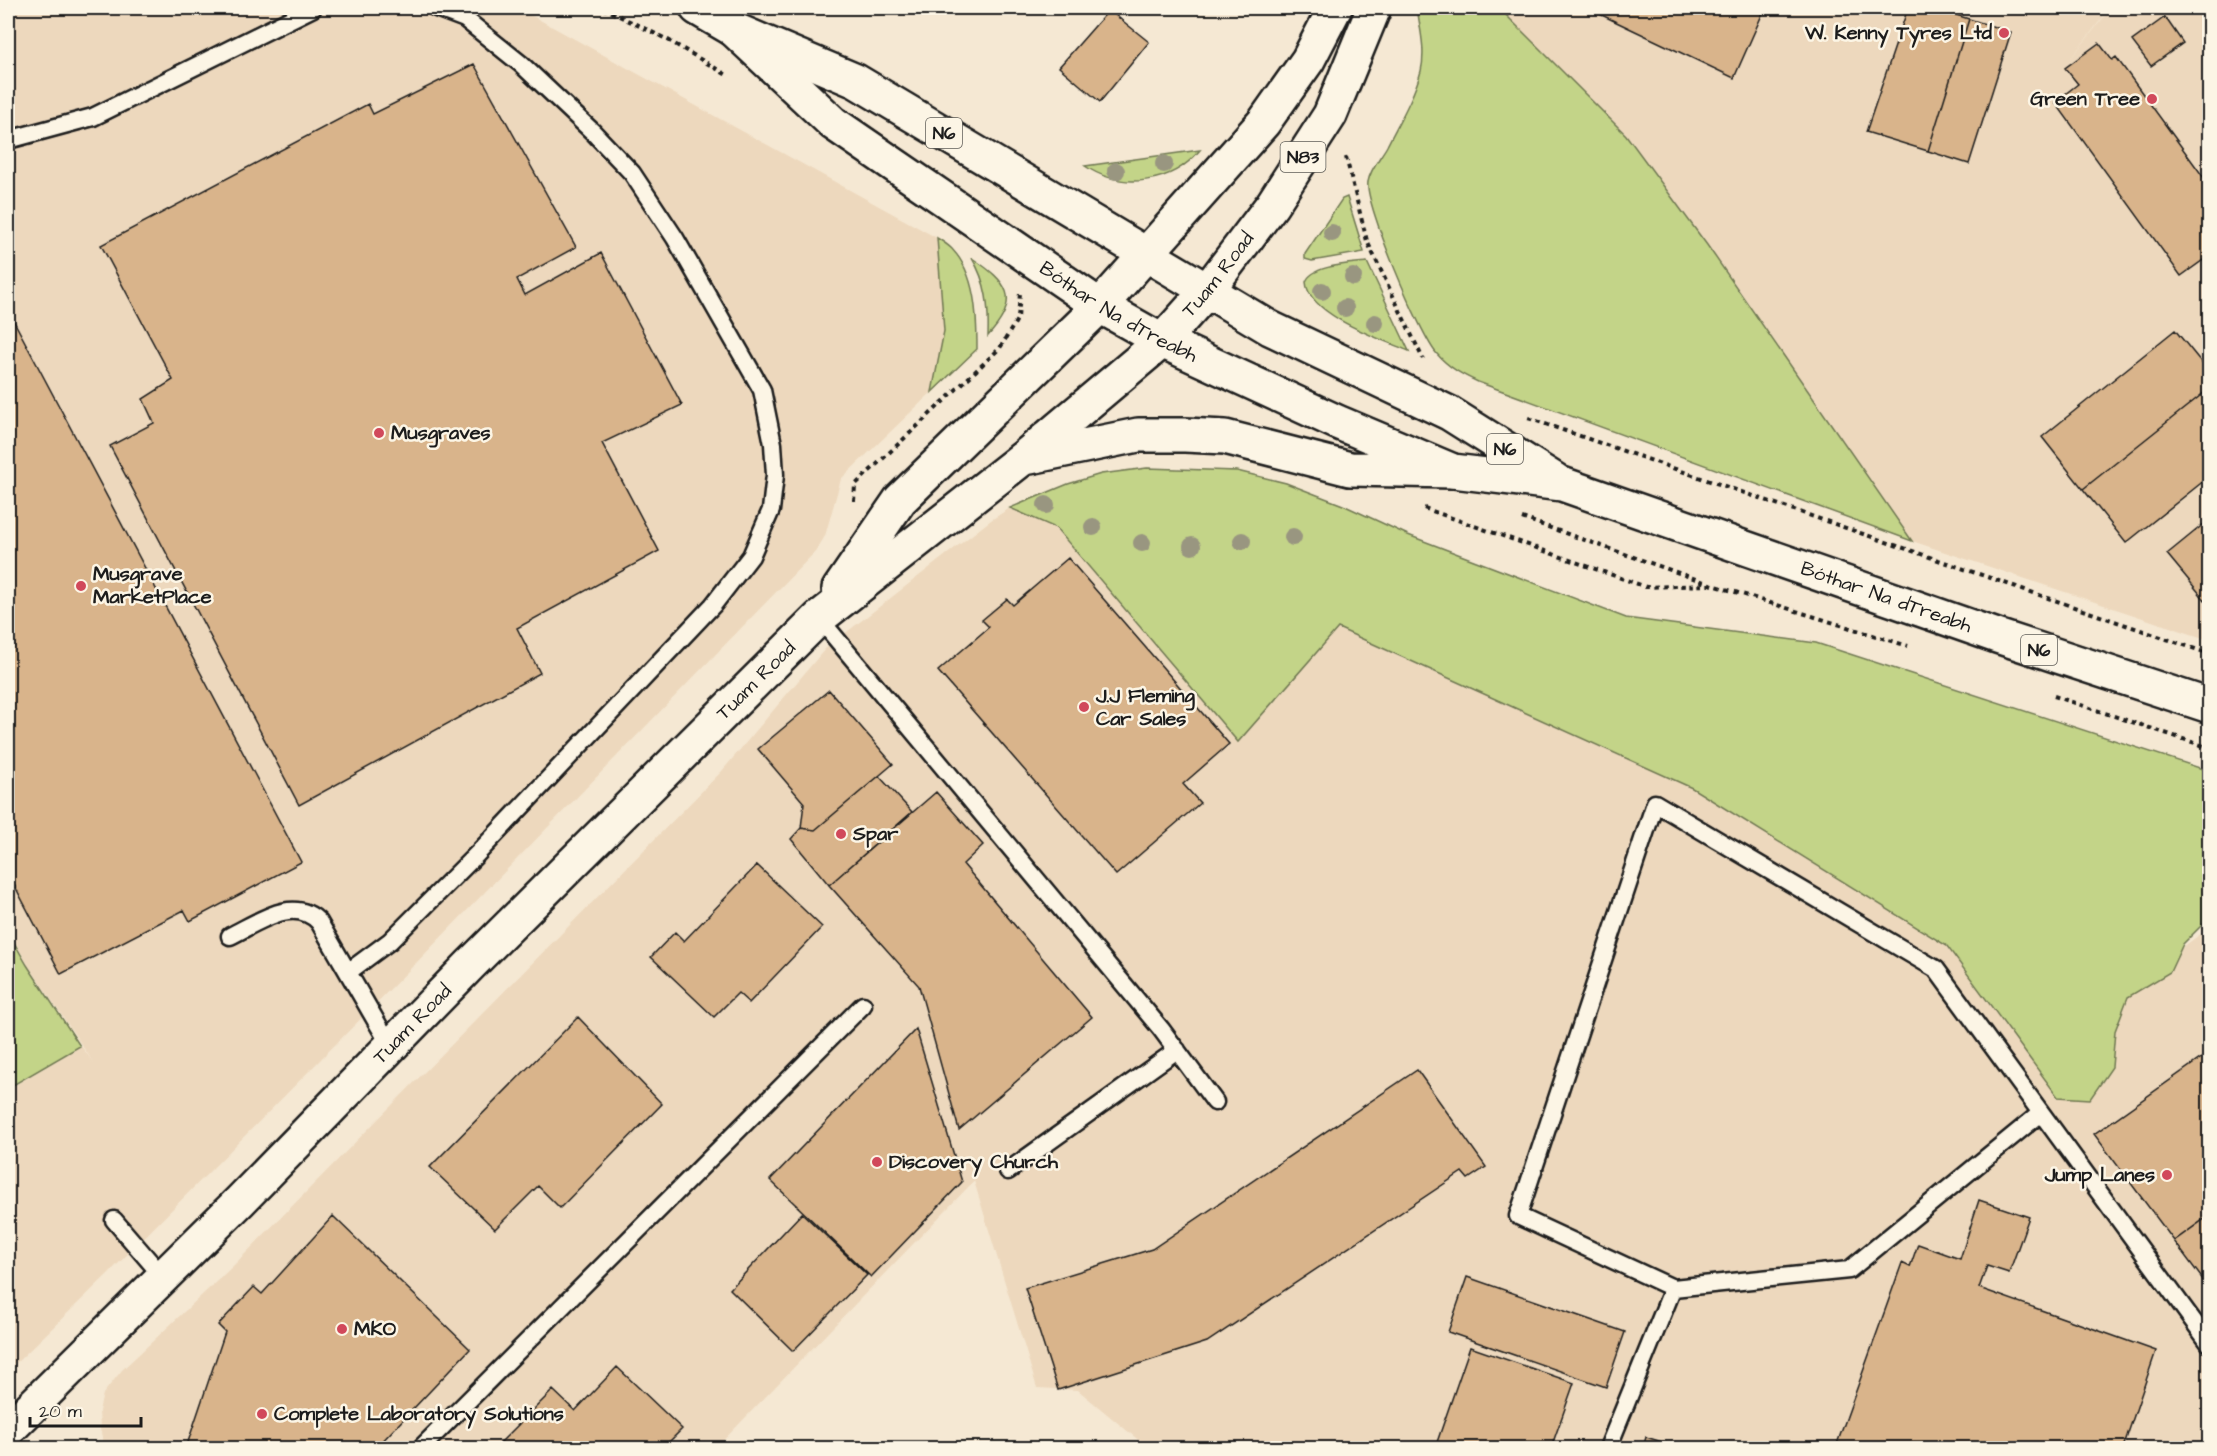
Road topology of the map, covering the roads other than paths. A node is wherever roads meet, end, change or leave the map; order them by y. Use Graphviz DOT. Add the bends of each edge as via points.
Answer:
graph roads {
  1 [pos="313,8"];
  2 [pos="436,8"];
  3 [pos="697,8"];
  4 [pos="1335,8"];
  5 [pos="1374,8"];
  6 [pos="733,29"];
  7 [pos="8,140"];
  8 [pos="1146,255"];
  9 [pos="1206,292"];
  10 [pos="1100,306"];
  11 [pos="1162,341"];
  12 [pos="1023,458"];
  13 [pos="1453,471"];
  14 [pos="1562,484"];
  15 [pos="819,618"];
  16 [pos="2210,706"];
  17 [pos="230,936"];
  18 [pos="348,972"];
  19 [pos="863,1005"];
  20 [pos="391,1047"];
  21 [pos="1177,1050"];
  22 [pos="1215,1102"];
  23 [pos="2041,1113"];
  24 [pos="1008,1171"];
  25 [pos="114,1220"];
  26 [pos="163,1277"];
  27 [pos="1673,1288"];
  28 [pos="2210,1344"];
  29 [pos="8,1430"];
  30 [pos="421,1449"];
  31 [pos="1608,1449"];
  1 -- 7 [label="lane" via="93,117"];
  2 -- 18 [label="lane" via="465,19 521,64 632,173 675,238 762,390 775,475 771,510 751,556 713,605 477,854 390,941"];
  3 -- 6 [label="main road, Bóthar Na dTreabh / N6"];
  4 -- 8 [label="main road, Tuam Road / N83" via="1308,60 1264,122"];
  5 -- 9 [label="main road, Tuam Road / N83" via="1330,115 1272,205"];
  6 -- 8 [label="main road, Bóthar Na dTreabh / N6" via="856,81"];
  6 -- 10 [label="main road, Bóthar Na dTreabh / N6" via="833,123"];
  8 -- 9 [label="main road, Bóthar Na dTreabh / N6"];
  8 -- 10 [label="main road, Tuam Road / N83"];
  9 -- 11 [label="main road, Tuam Road / N83"];
  9 -- 14 [label="main road, Bóthar Na dTreabh / N6" via="1270,328 1449,413"];
  10 -- 11 [label="main road, Bóthar Na dTreabh / N6"];
  10 -- 15 [label="main road, Tuam Road" via="900,500"];
  11 -- 12 [label="main road, Tuam Road"];
  11 -- 13 [label="main road, Bóthar Na dTreabh / N6"];
  12 -- 13 [label="main road" via="1138,435 1185,435 1225,437 1350,469"];
  12 -- 15 [label="main road, Tuam Road"];
  13 -- 14 [label="main road, Bóthar Na dTreabh / N6"];
  14 -- 16 [label="main road, Bóthar Na dTreabh / N6"];
  15 -- 20 [label="main road, Tuam Road"];
  15 -- 21 [label="lane"];
  17 -- 18 [label="lane" via="280,911 312,914"];
  18 -- 20 [label="lane"];
  19 -- 30 [label="lane"];
  20 -- 26 [label="main road, Tuam Road"];
  21 -- 22 [label="lane"];
  21 -- 24 [label="lane"];
  23 -- 27 [label="lane" via="1849,1270"];
  23 -- 27 [label="lane" via="1936,969 1655,803 1518,1216"];
  23 -- 28 [label="lane"];
  25 -- 26 [label="lane"];
  26 -- 29 [label="main road, Tuam Road"];
  27 -- 31 [label="lane"];
}
